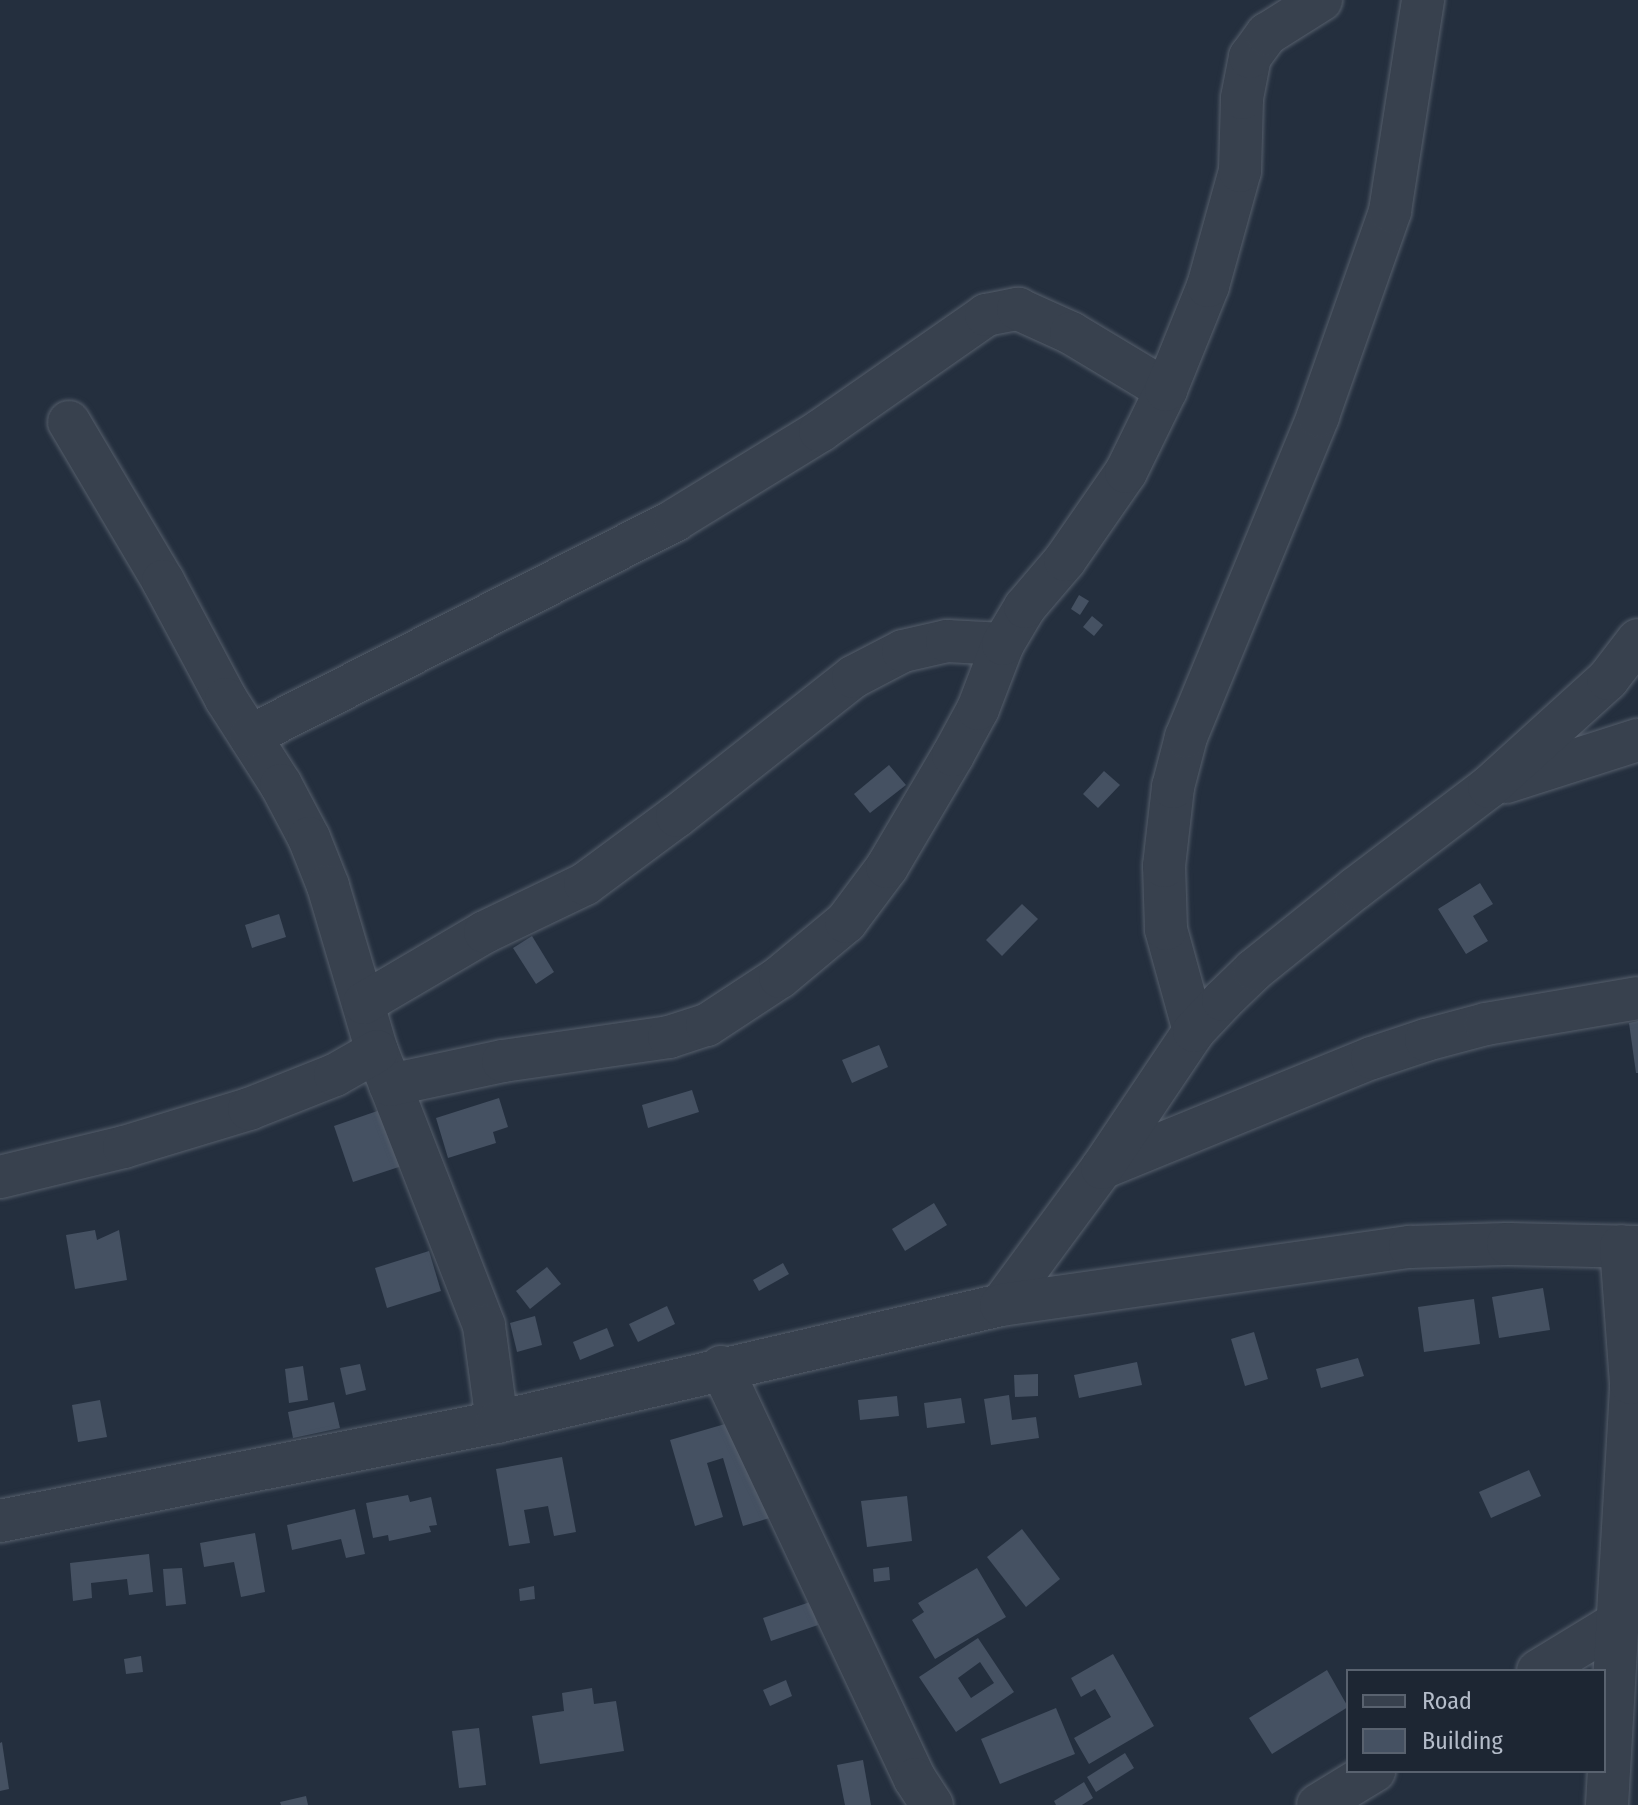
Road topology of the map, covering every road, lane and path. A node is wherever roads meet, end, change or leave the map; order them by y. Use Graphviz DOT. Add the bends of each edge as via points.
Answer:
graph roads {
  1 [pos="1321,0"];
  2 [pos="1423,0"];
  3 [pos="1166,390"];
  4 [pos="69,422"];
  5 [pos="1638,640"];
  6 [pos="1003,644"];
  7 [pos="250,736"];
  8 [pos="1638,740"];
  9 [pos="1489,787"];
  10 [pos="1638,998"];
  11 [pos="364,1003"];
  12 [pos="1194,1031"];
  13 [pos="384,1068"];
  14 [pos="1102,1168"];
  15 [pos="0,1177"];
  16 [pos="1629,1246"];
  17 [pos="1001,1305"];
  18 [pos="721,1367"];
  19 [pos="497,1422"];
  20 [pos="0,1521"];
  21 [pos="1617,1623"];
  22 [pos="1541,1669"];
  23 [pos="1371,1773"];
  24 [pos="932,1805"];
  25 [pos="1318,1805"];
  26 [pos="1607,1805"];
  1 -- 3 [label="street" via="1267,34 1250,57 1242,98 1240,171 1208,286"];
  2 -- 12 [label="street" via="1390,211 1318,416 1186,737 1173,787 1164,866 1166,929"];
  3 -- 6 [label="street" via="1126,472"];
  3 -- 7 [label="street" via="1071,333 1018,309 986,315 820,431 675,520"];
  4 -- 7 [label="street"];
  5 -- 9 [label="street" via="1608,679"];
  6 -- 11 [label="street" via="947,641 903,651 853,677 585,884 485,932"];
  6 -- 13 [label="street" via="978,709 887,867 846,922 780,977 707,1025 669,1037 503,1061"];
  7 -- 11 [label="street" via="309,838"];
  8 -- 9 [label="street"];
  9 -- 12 [label="street" via="1254,970"];
  10 -- 14 [label="street" via="1486,1024 1426,1040"];
  11 -- 13 [label="street"];
  12 -- 14 [label="street"];
  13 -- 15 [label="street" via="335,1075 249,1109"];
  13 -- 19 [label="street" via="484,1326"];
  14 -- 17 [label="street"];
  16 -- 17 [label="street" via="1410,1247"];
  16 -- 21 [label="street" via="1631,1383"];
  17 -- 18 [label="street"];
  18 -- 19 [label="street"];
  18 -- 24 [label="street" via="915,1779"];
  19 -- 20 [label="street"];
  21 -- 22 [label="street"];
  21 -- 26 [label="street"];
  23 -- 25 [label="street"];
}
